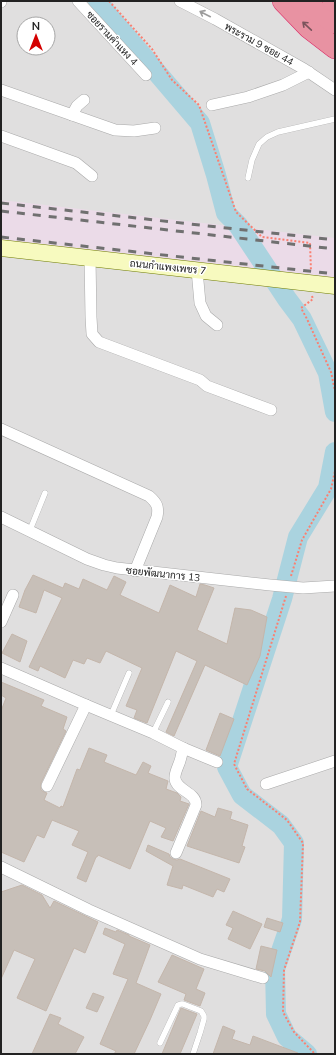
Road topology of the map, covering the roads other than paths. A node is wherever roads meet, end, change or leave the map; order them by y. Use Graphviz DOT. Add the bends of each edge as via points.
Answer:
graph roads {
  1 [pos="78,1"];
  2 [pos="180,1"];
  3 [pos="283,1"];
  4 [pos="301,1"];
  5 [pos="335,23"];
  6 [pos="335,48"];
  7 [pos="309,72"];
  8 [pos="146,75"];
  9 [pos="1,90"];
  10 [pos="335,90"];
  11 [pos="84,100"];
  12 [pos="212,105"];
  13 [pos="72,114"];
  14 [pos="335,118"];
  15 [pos="155,128"];
  16 [pos="1,136"];
  17 [pos="92,176"];
  18 [pos="248,178"];
  19 [pos="1,248"];
  20 [pos="90,258"];
  21 [pos="197,270"];
  22 [pos="335,286"];
  23 [pos="217,325"];
  24 [pos="271,410"];
  25 [pos="1,429"];
  26 [pos="45,493"];
  27 [pos="1,517"];
  28 [pos="30,530"];
  29 [pos="135,571"];
  30 [pos="335,586"];
  31 [pos="13,595"];
  32 [pos="1,622"];
  33 [pos="1,668"];
  34 [pos="129,673"];
  35 [pos="168,702"];
  36 [pos="86,705"];
  37 [pos="111,716"];
  38 [pos="154,733"];
  39 [pos="183,748"];
  40 [pos="335,761"];
  41 [pos="217,762"];
  42 [pos="266,784"];
  43 [pos="47,786"];
  44 [pos="176,853"];
  45 [pos="1,867"];
  46 [pos="263,978"];
  47 [pos="160,1043"];
  48 [pos="193,1054"];
  1 -- 8 [label="street, ซอยรามคำแหง 4"];
  7 -- 2 [label="street, พระราม 9 ซอย 44, one-way"];
  6 -- 3 [label="highway, one-way" via="309,28"];
  4 -- 5 [label="highway"];
  7 -- 10 [label="street, พระราม 9 ซอย 44"];
  7 -- 12 [label="street" via="283,85 248,97"];
  9 -- 13 [label="street"];
  11 -- 13 [label="street"];
  13 -- 15 [label="street" via="115,130"];
  14 -- 18 [label="lane" via="267,137 259,144"];
  16 -- 17 [label="street" via="76,163"];
  19 -- 20 [label="street, ถนนกำแพงเพชร 7"];
  20 -- 21 [label="street, ถนนกำแพงเพชร 7"];
  20 -- 24 [label="street" via="92,334 99,342"];
  21 -- 22 [label="street, ถนนกำแพงเพชร 7"];
  21 -- 23 [label="street" via="200,303 206,316"];
  25 -- 29 [label="street" via="153,499 157,504 157,517"];
  26 -- 28 [label="lane"];
  27 -- 28 [label="street, ซอยพัฒนาการ 13"];
  28 -- 29 [label="street, ซอยพัฒนาการ 13" via="87,559"];
  29 -- 30 [label="street, ซอยพัฒนาการ 13" via="270,586"];
  31 -- 32 [label="street"];
  33 -- 36 [label="street"];
  34 -- 37 [label="lane"];
  35 -- 38 [label="lane"];
  36 -- 37 [label="street"];
  36 -- 43 [label="street"];
  37 -- 38 [label="street"];
  38 -- 39 [label="street"];
  39 -- 41 [label="street"];
  39 -- 44 [label="street" via="175,780 191,795 196,805"];
  40 -- 42 [label="street"];
  45 -- 46 [label="street" via="89,910 200,959"];
  47 -- 48 [label="lane" via="178,1006 183,1004 200,1011 204,1016"];
}
